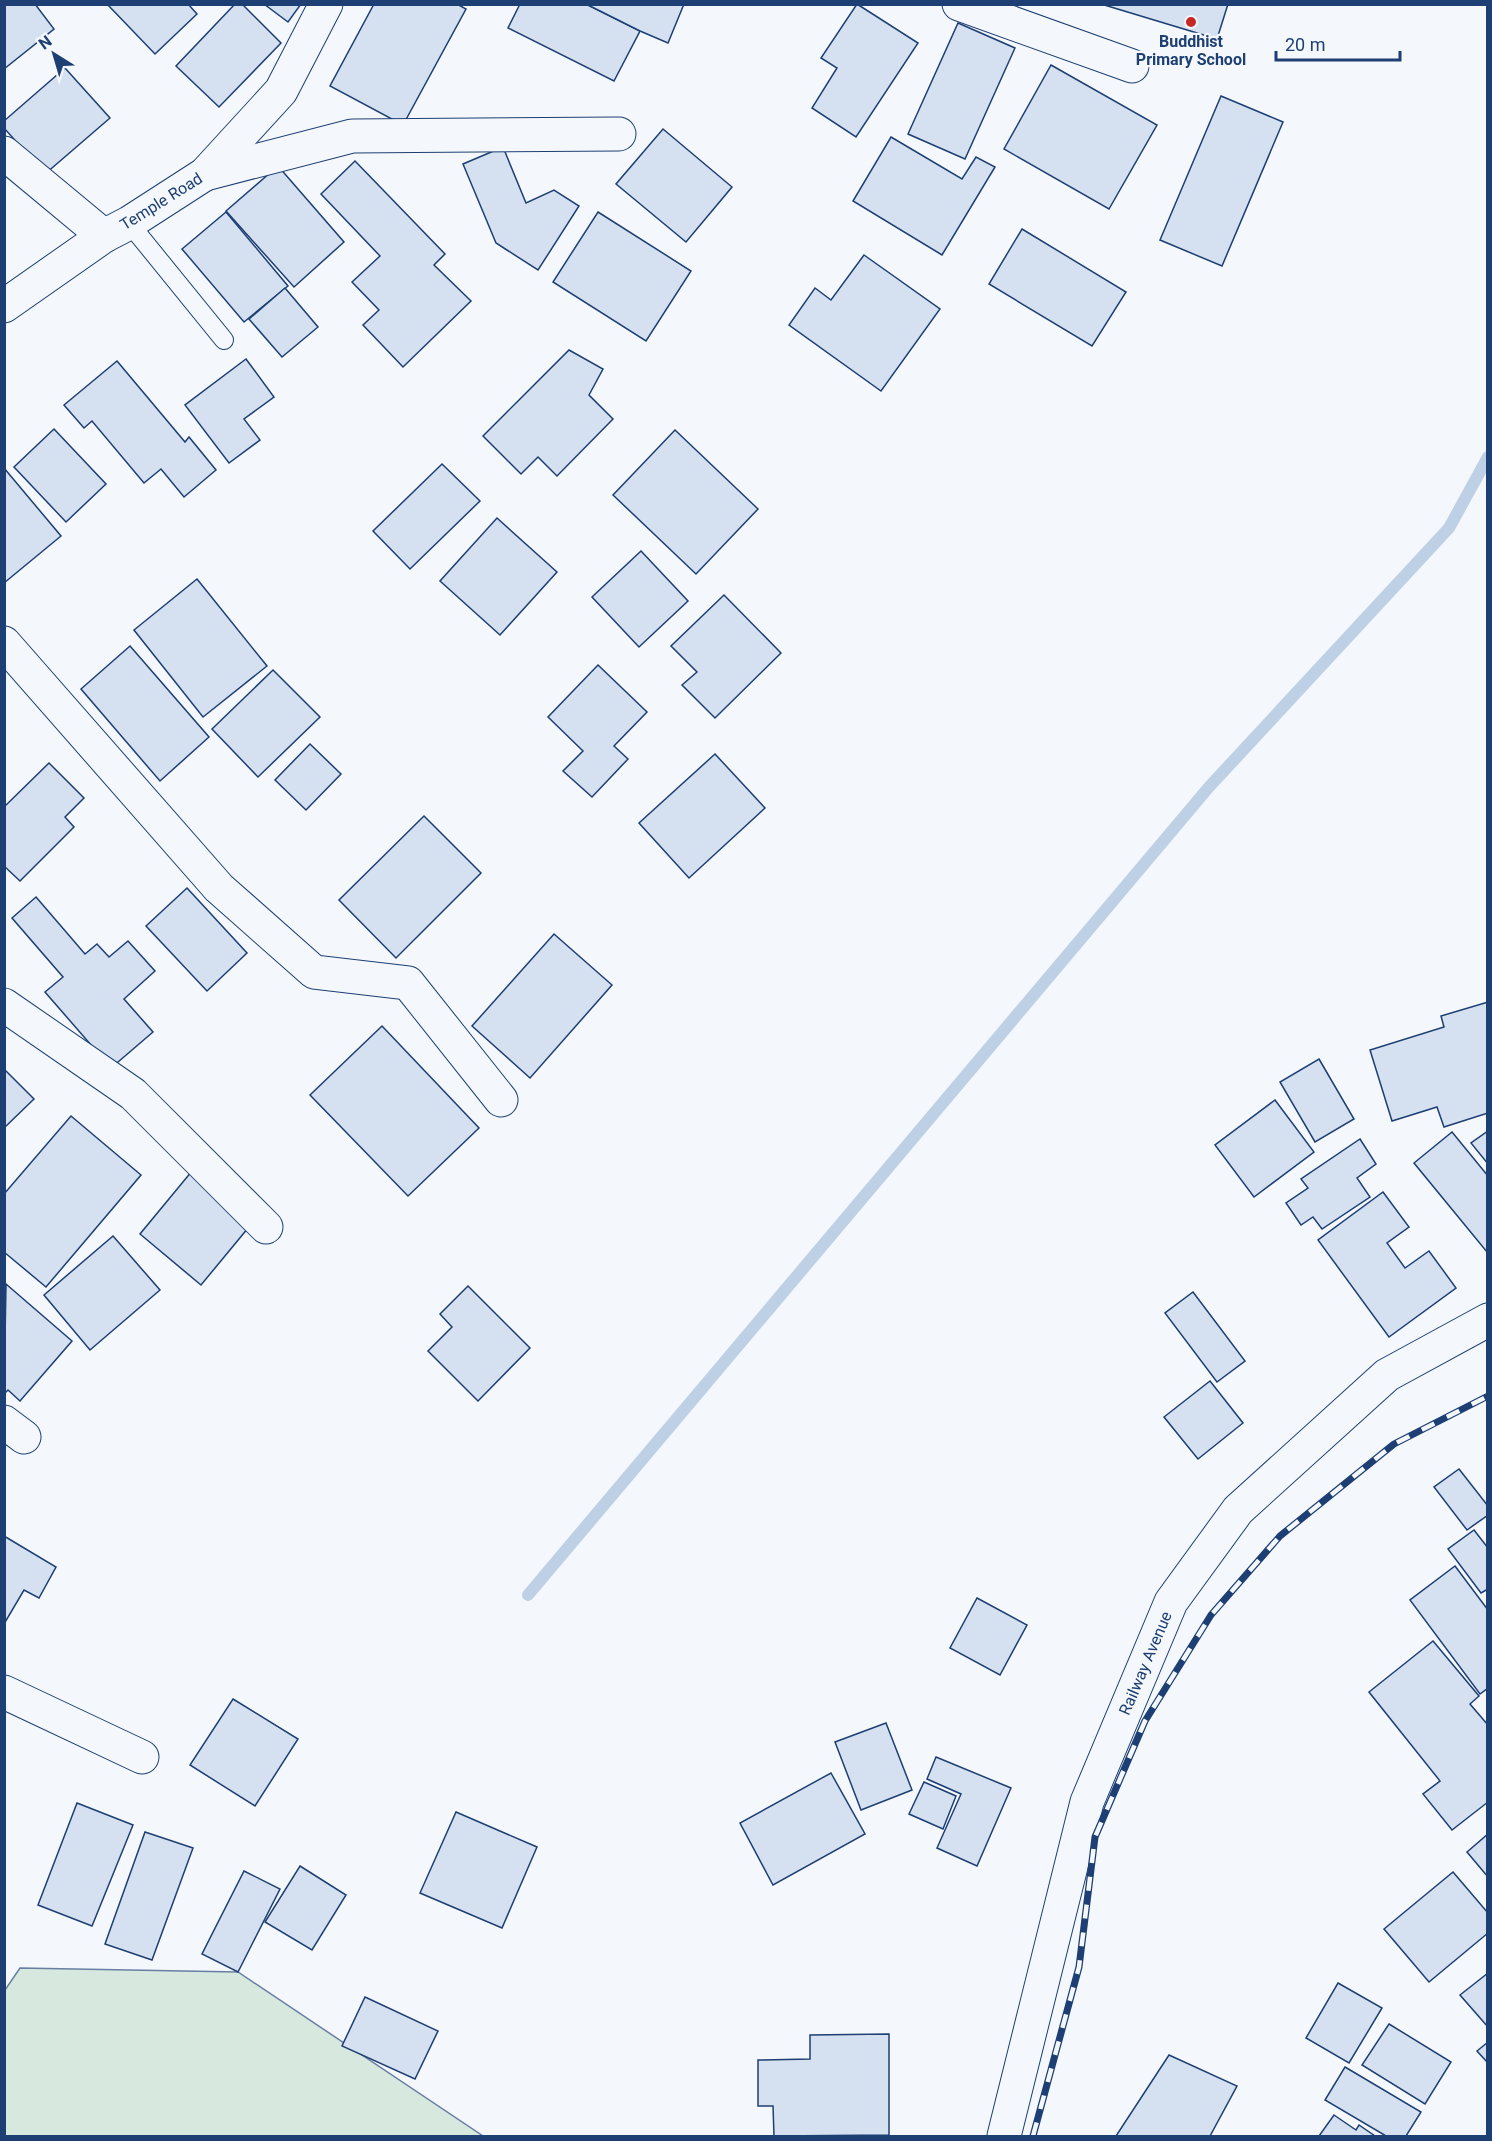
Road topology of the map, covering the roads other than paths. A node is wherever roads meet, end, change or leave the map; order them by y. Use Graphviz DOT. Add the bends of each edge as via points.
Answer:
graph roads {
  1 [pos="326,4"];
  2 [pos="959,4"];
  3 [pos="1131,66"];
  4 [pos="619,134"];
  5 [pos="4,153"];
  6 [pos="205,174"];
  7 [pos="117,229"];
  8 [pos="4,306"];
  9 [pos="224,340"];
  10 [pos="4,643"];
  11 [pos="4,1005"];
  12 [pos="501,1100"];
  13 [pos="266,1227"];
  14 [pos="1488,1320"];
  15 [pos="4,1692"];
  16 [pos="142,1757"];
  17 [pos="1004,2136"];
  1 -- 6 [label="street, Temple Road" via="281,91"];
  2 -- 3 [label="street"];
  4 -- 6 [label="street" via="352,136"];
  5 -- 7 [label="street"];
  6 -- 7 [label="street, Temple Road"];
  7 -- 8 [label="street, Temple Road"];
  7 -- 9 [label="lane"];
  10 -- 12 [label="street" via="219,888 314,972 408,983"];
  11 -- 13 [label="street" via="133,1094"];
  14 -- 17 [label="street, Railway Avenue" via="1387,1375 1238,1510 1171,1602 1087,1802"];
  15 -- 16 [label="street"];
}
